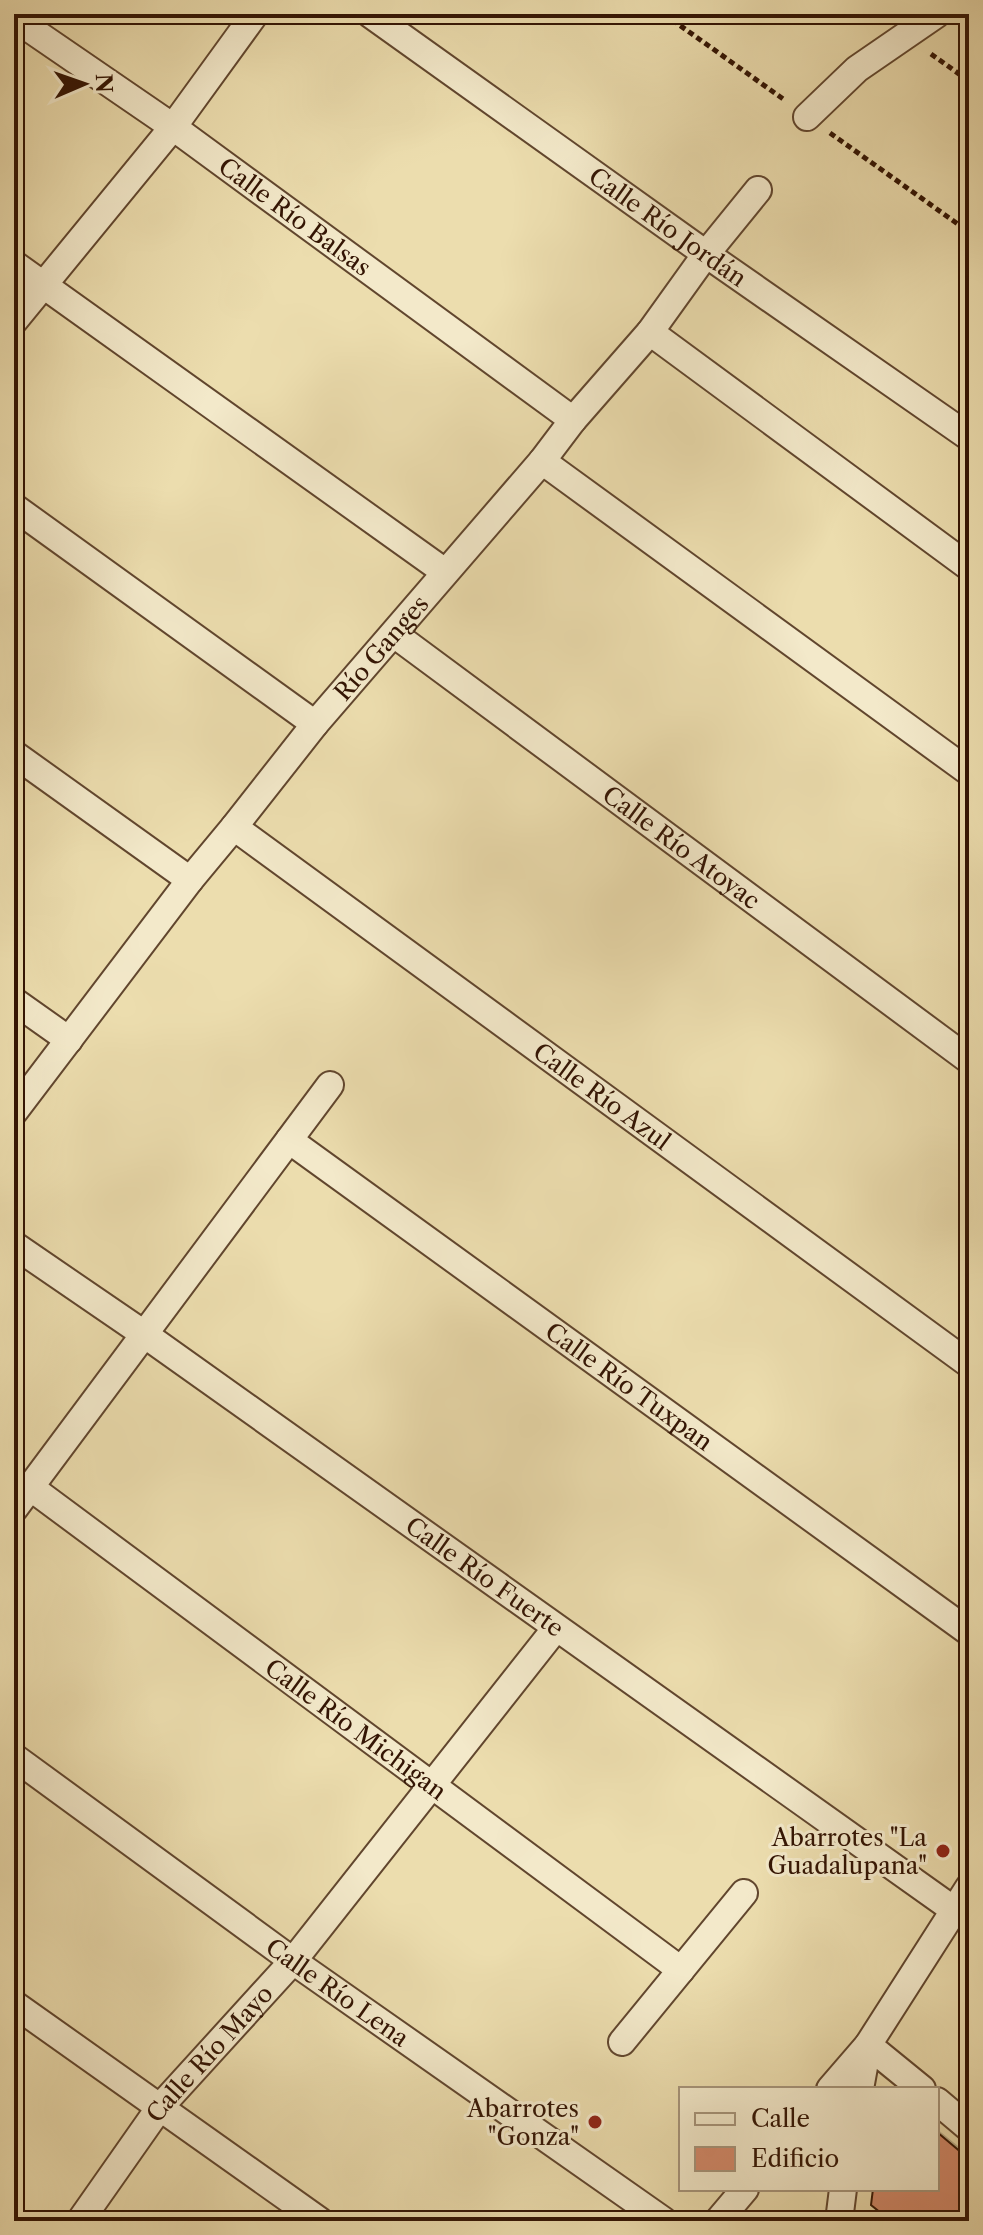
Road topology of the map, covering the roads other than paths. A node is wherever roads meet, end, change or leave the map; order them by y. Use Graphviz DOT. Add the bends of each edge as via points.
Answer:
graph roads {
  1 [pos="255,14"];
  2 [pos="370,14"];
  3 [pos="937,14"];
  4 [pos="14,18"];
  5 [pos="807,117"];
  6 [pos="173,127"];
  7 [pos="758,190"];
  8 [pos="706,254"];
  9 [pos="14,264"];
  10 [pos="44,286"];
  11 [pos="14,321"];
  12 [pos="650,332"];
  13 [pos="573,420"];
  14 [pos="969,437"];
  15 [pos="542,461"];
  16 [pos="14,507"];
  17 [pos="969,567"];
  18 [pos="445,572"];
  19 [pos="394,634"];
  20 [pos="315,724"];
  21 [pos="14,754"];
  22 [pos="969,772"];
  23 [pos="234,827"];
  24 [pos="190,880"];
  25 [pos="14,1001"];
  26 [pos="69,1040"];
  27 [pos="969,1060"];
  28 [pos="330,1085"];
  29 [pos="14,1112"];
  30 [pos="289,1140"];
  31 [pos="14,1245"];
  32 [pos="144,1334"];
  33 [pos="969,1364"];
  34 [pos="30,1487"];
  35 [pos="14,1509"];
  36 [pos="556,1628"];
  37 [pos="969,1632"];
  38 [pos="14,1757"];
  39 [pos="432,1785"];
  40 [pos="969,1887"];
  41 [pos="744,1893"];
  42 [pos="954,1910"];
  43 [pos="293,1961"];
  44 [pos="681,1970"];
  45 [pos="14,2004"];
  46 [pos="622,2042"];
  47 [pos="868,2045"];
  48 [pos="832,2087"];
  49 [pos="860,2087"];
  50 [pos="920,2087"];
  51 [pos="939,2103"];
  52 [pos="160,2107"];
  53 [pos="969,2128"];
  54 [pos="743,2191"];
  55 [pos="843,2191"];
  56 [pos="80,2221"];
  57 [pos="320,2221"];
  58 [pos="664,2221"];
  59 [pos="718,2221"];
  60 [pos="839,2221"];
  1 -- 6 [label="street"];
  2 -- 8 [label="street, Calle Río Jordán"];
  3 -- 5 [label="street" via="857,69"];
  4 -- 6 [label="street, Calle Río Balsas"];
  6 -- 10 [label="street"];
  6 -- 13 [label="street, Calle Río Balsas"];
  7 -- 8 [label="street, Río Ganges"];
  8 -- 12 [label="street, Río Ganges"];
  8 -- 14 [label="street, Calle Río Jordán"];
  9 -- 10 [label="street"];
  10 -- 11 [label="street"];
  10 -- 18 [label="street"];
  12 -- 13 [label="street, Río Ganges"];
  12 -- 17 [label="street"];
  13 -- 15 [label="street, Río Ganges"];
  15 -- 18 [label="street, Río Ganges"];
  15 -- 22 [label="street"];
  16 -- 20 [label="street"];
  18 -- 19 [label="street, Río Ganges"];
  19 -- 20 [label="street, Río Ganges"];
  19 -- 27 [label="street, Calle Río Atoyac"];
  20 -- 23 [label="street, Río Ganges"];
  21 -- 24 [label="street"];
  23 -- 24 [label="street, Río Ganges"];
  23 -- 33 [label="street, Calle Río Azul"];
  24 -- 26 [label="street, Río Ganges"];
  25 -- 26 [label="street"];
  26 -- 29 [label="street, Río Ganges"];
  28 -- 30 [label="street"];
  30 -- 32 [label="street"];
  30 -- 37 [label="street, Calle Río Tuxpan"];
  31 -- 32 [label="street, Calle Río Fuerte"];
  32 -- 34 [label="street"];
  32 -- 36 [label="street, Calle Río Fuerte"];
  34 -- 35 [label="street"];
  34 -- 39 [label="street, Calle Río Michigan"];
  36 -- 39 [label="street, Calle Río Mayo"];
  36 -- 42 [label="street, Calle Río Fuerte"];
  38 -- 43 [label="street, Calle Río Lena"];
  39 -- 43 [label="street, Calle Río Mayo"];
  39 -- 44 [label="street, Calle Río Michigan"];
  40 -- 42 [label="street"];
  41 -- 44 [label="street"];
  42 -- 47 [label="street"];
  43 -- 52 [label="street, Calle Río Mayo"];
  43 -- 58 [label="street, Calle Río Lena"];
  44 -- 46 [label="street"];
  45 -- 52 [label="street"];
  47 -- 48 [label="street"];
  47 -- 49 [label="street"];
  47 -- 50 [label="street"];
  51 -- 53 [label="street"];
  52 -- 56 [label="street, Calle Río Mayo"];
  52 -- 57 [label="street"];
  54 -- 59 [label="street"];
  55 -- 60 [label="street"];
}
